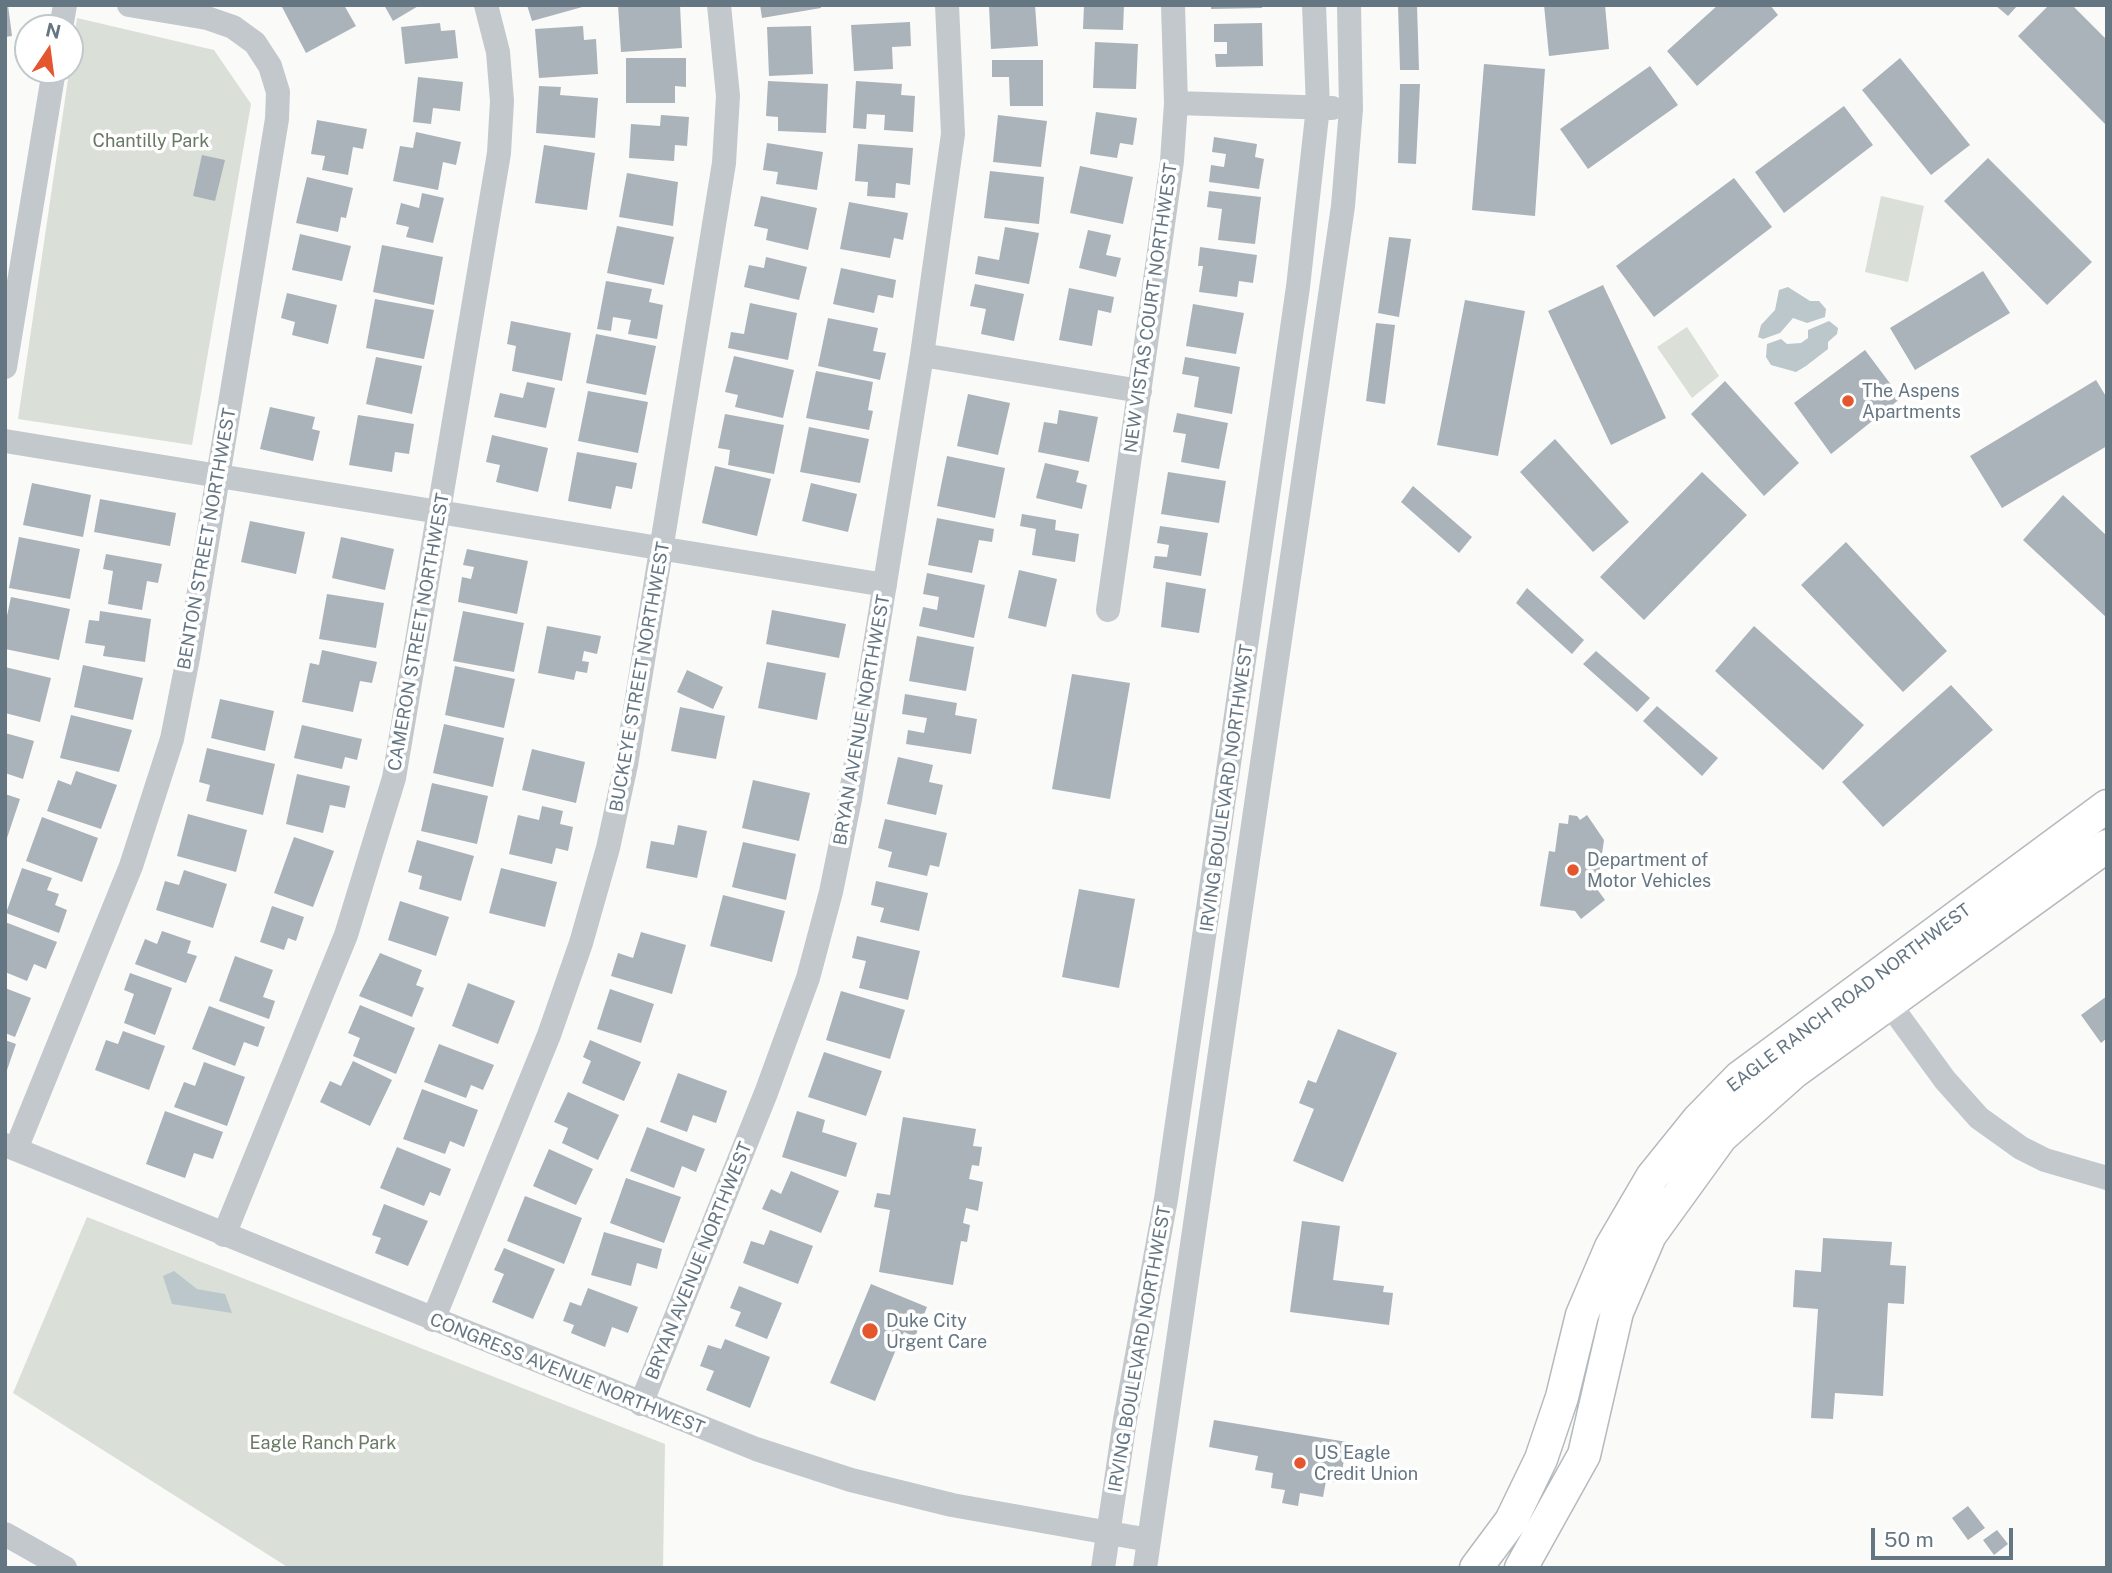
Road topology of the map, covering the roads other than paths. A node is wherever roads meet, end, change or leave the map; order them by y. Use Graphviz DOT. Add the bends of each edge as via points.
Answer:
graph roads {
  1 [pos="129,5"];
  2 [pos="486,5"];
  3 [pos="719,5"];
  4 [pos="947,5"];
  5 [pos="1173,5"];
  6 [pos="1314,5"];
  7 [pos="1349,5"];
  8 [pos="51,84"];
  9 [pos="1176,103"];
  10 [pos="1318,107"];
  11 [pos="1351,109"];
  12 [pos="11,301"];
  13 [pos="922,355"];
  14 [pos="5,367"];
  15 [pos="1140,391"];
  16 [pos="5,441"];
  17 [pos="219,476"];
  18 [pos="441,513"];
  19 [pos="663,549"];
  20 [pos="885,585"];
  21 [pos="1108,610"];
  22 [pos="2107,806"];
  23 [pos="2107,846"];
  24 [pos="1871,979"];
  25 [pos="1890,1004"];
  26 [pos="11,1147"];
  27 [pos="2107,1178"];
  28 [pos="224,1235"];
  29 [pos="433,1321"];
  30 [pos="641,1405"];
  31 [pos="1108,1533"];
  32 [pos="5,1534"];
  33 [pos="1149,1540"];
  34 [pos="65,1568"];
  35 [pos="1103,1568"];
  36 [pos="1145,1568"];
  37 [pos="1476,1568"];
  38 [pos="1521,1568"];
  1 -- 17 [label="street, BENTON STREET NORTHWEST" via="233,27 254,43 270,65 278,92"];
  2 -- 18 [label="street, CAMERON STREET NORTHWEST" via="498,52 499,153"];
  3 -- 19 [label="street, BUCKEYE STREET NORTHWEST" via="728,96 724,163"];
  4 -- 13 [label="street, BRYAN AVENUE NORTHWEST" via="953,134"];
  5 -- 9 [label="street, NEW VISTAS COURT NORTHWEST"];
  6 -- 10 [label="street, IRVING BOULEVARD NORTHWEST"];
  7 -- 11 [label="street, IRVING BOULEVARD NORTHWEST"];
  8 -- 12 [label="street"];
  9 -- 10 [label="street"];
  9 -- 15 [label="street, NEW VISTAS COURT NORTHWEST" via="1165,226"];
  10 -- 11 [label="street"];
  10 -- 31 [label="street, IRVING BOULEVARD NORTHWEST" via="1300,274 1229,778 1166,1199"];
  11 -- 33 [label="street, IRVING BOULEVARD NORTHWEST" via="1339,240"];
  12 -- 14 [label="street"];
  13 -- 15 [label="street"];
  13 -- 20 [label="street, BRYAN AVENUE NORTHWEST"];
  15 -- 21 [label="street, NEW VISTAS COURT NORTHWEST"];
  16 -- 17 [label="street"];
  17 -- 18 [label="street"];
  17 -- 26 [label="street, BENTON STREET NORTHWEST" via="172,739 153,803 131,866"];
  18 -- 19 [label="street"];
  18 -- 28 [label="street, CAMERON STREET NORTHWEST" via="405,727 376,843 346,935"];
  19 -- 20 [label="street"];
  19 -- 29 [label="street, BUCKEYE STREET NORTHWEST" via="626,765 582,943"];
  20 -- 30 [label="street, BRYAN AVENUE NORTHWEST" via="831,892 808,978"];
  22 -- 24 [label="main road, EAGLE RANCH ROAD NORTHWEST"];
  23 -- 25 [label="main road, EAGLE RANCH ROAD NORTHWEST"];
  24 -- 25 [label="street"];
  24 -- 37 [label="main road, EAGLE RANCH ROAD NORTHWEST" via="1740,1077 1652,1177 1611,1247 1582,1315 1541,1459 1511,1521"];
  25 -- 27 [label="street" via="1979,1118 2045,1160"];
  25 -- 38 [label="main road, EAGLE RANCH ROAD NORTHWEST" via="1794,1072 1721,1136 1650,1235 1617,1312 1584,1455"];
  26 -- 28 [label="street, CONGRESS AVENUE NORTHWEST"];
  28 -- 29 [label="street, CONGRESS AVENUE NORTHWEST"];
  29 -- 30 [label="street, CONGRESS AVENUE NORTHWEST"];
  30 -- 31 [label="street, CONGRESS AVENUE NORTHWEST" via="756,1449 887,1490"];
  31 -- 33 [label="street, CONGRESS AVENUE NORTHWEST"];
  31 -- 35 [label="street, IRVING BOULEVARD NORTHWEST"];
  32 -- 34 [label="street"];
  33 -- 36 [label="street, IRVING BOULEVARD NORTHWEST"];
}
